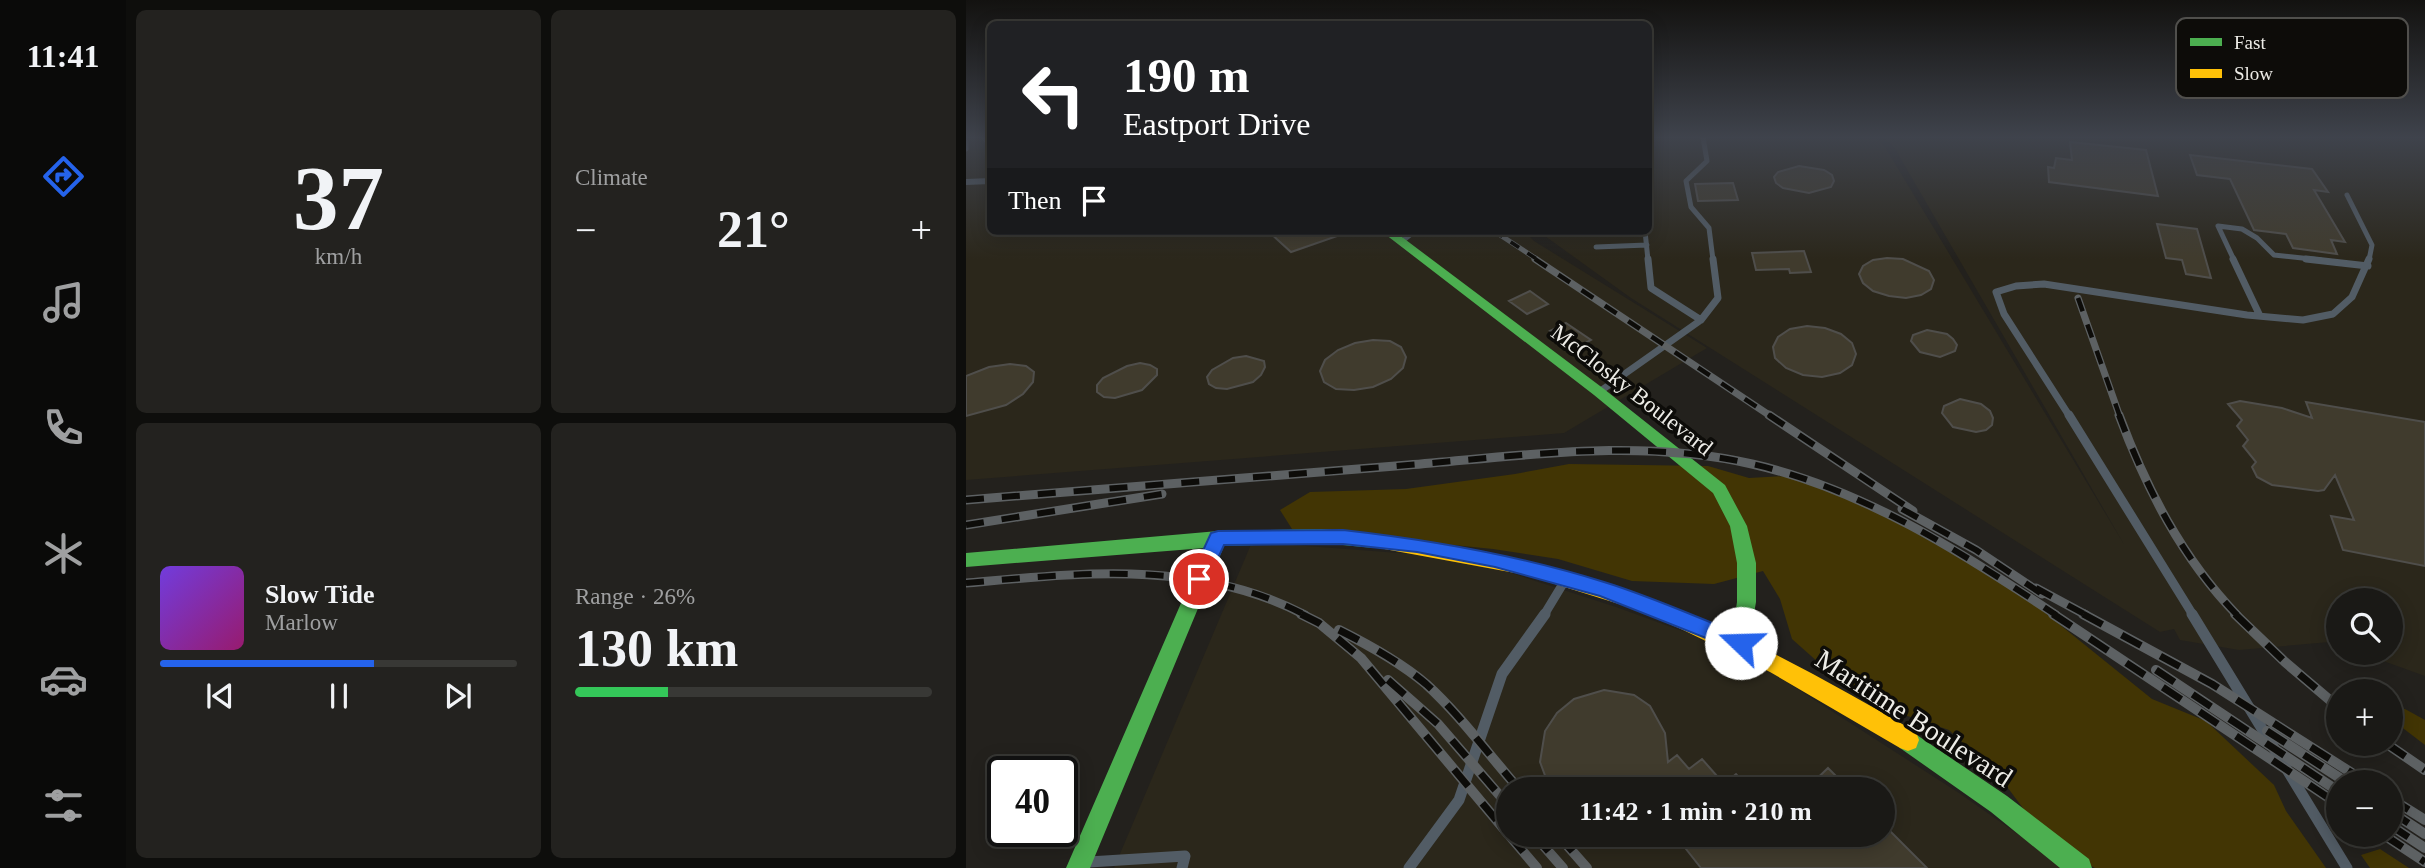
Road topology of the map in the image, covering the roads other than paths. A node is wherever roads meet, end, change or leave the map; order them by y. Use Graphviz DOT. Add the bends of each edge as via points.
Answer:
graph roads {
  1 [pos="1690,178"];
  2 [pos="987,181"];
  3 [pos="966,182"];
  4 [pos="2347,195"];
  5 [pos="1392,235"];
  6 [pos="1410,235"];
  7 [pos="1646,235"];
  8 [pos="1401,242"];
  9 [pos="1647,245"];
  10 [pos="1597,247"];
  11 [pos="2368,266"];
  12 [pos="2260,316"];
  13 [pos="1701,320"];
  14 [pos="1599,392"];
  15 [pos="1218,538"];
  16 [pos="966,560"];
  17 [pos="1565,579"];
  18 [pos="1741,643"];
  19 [pos="1079,865"];
  20 [pos="1182,868"];
  21 [pos="1409,868"];
  22 [pos="2080,868"];
  23 [pos="2347,868"];
  1 -- 13 [label="lane" via="1686,181 1691,207 1709,228 1718,298"];
  2 -- 3 [label="street"];
  4 -- 11 [label="lane" via="2372,245"];
  5 -- 8 [label="street, McClosky Boulevard"];
  6 -- 8 [label="lane"];
  7 -- 9 [label="lane"];
  8 -- 14 [label="street, McClosky Boulevard"];
  9 -- 10 [label="lane"];
  9 -- 13 [label="lane" via="1651,288"];
  11 -- 12 [label="lane" via="2352,297 2333,314 2303,320"];
  11 -- 12 [label="lane" via="2274,255 2242,229 2218,226"];
  12 -- 23 [label="lane" via="2044,284 1996,292 2004,314 2098,458"];
  13 -- 14 [label="lane"];
  14 -- 18 [label="street, McClosky Boulevard" via="1699,471 1731,504 1748,555 1749,590"];
  15 -- 16 [label="street, Maritime Boulevard"];
  15 -- 17 [label="street, Maritime Boulevard" via="1343,537 1417,545"];
  15 -- 19 [label="street"];
  17 -- 18 [label="street, Maritime Boulevard" via="1603,589"];
  17 -- 21 [label="lane" via="1502,674 1459,800"];
  18 -- 22 [label="street, Maritime Boulevard" via="1870,713 1951,768"];
  19 -- 20 [label="lane" via="1185,856"];
}
